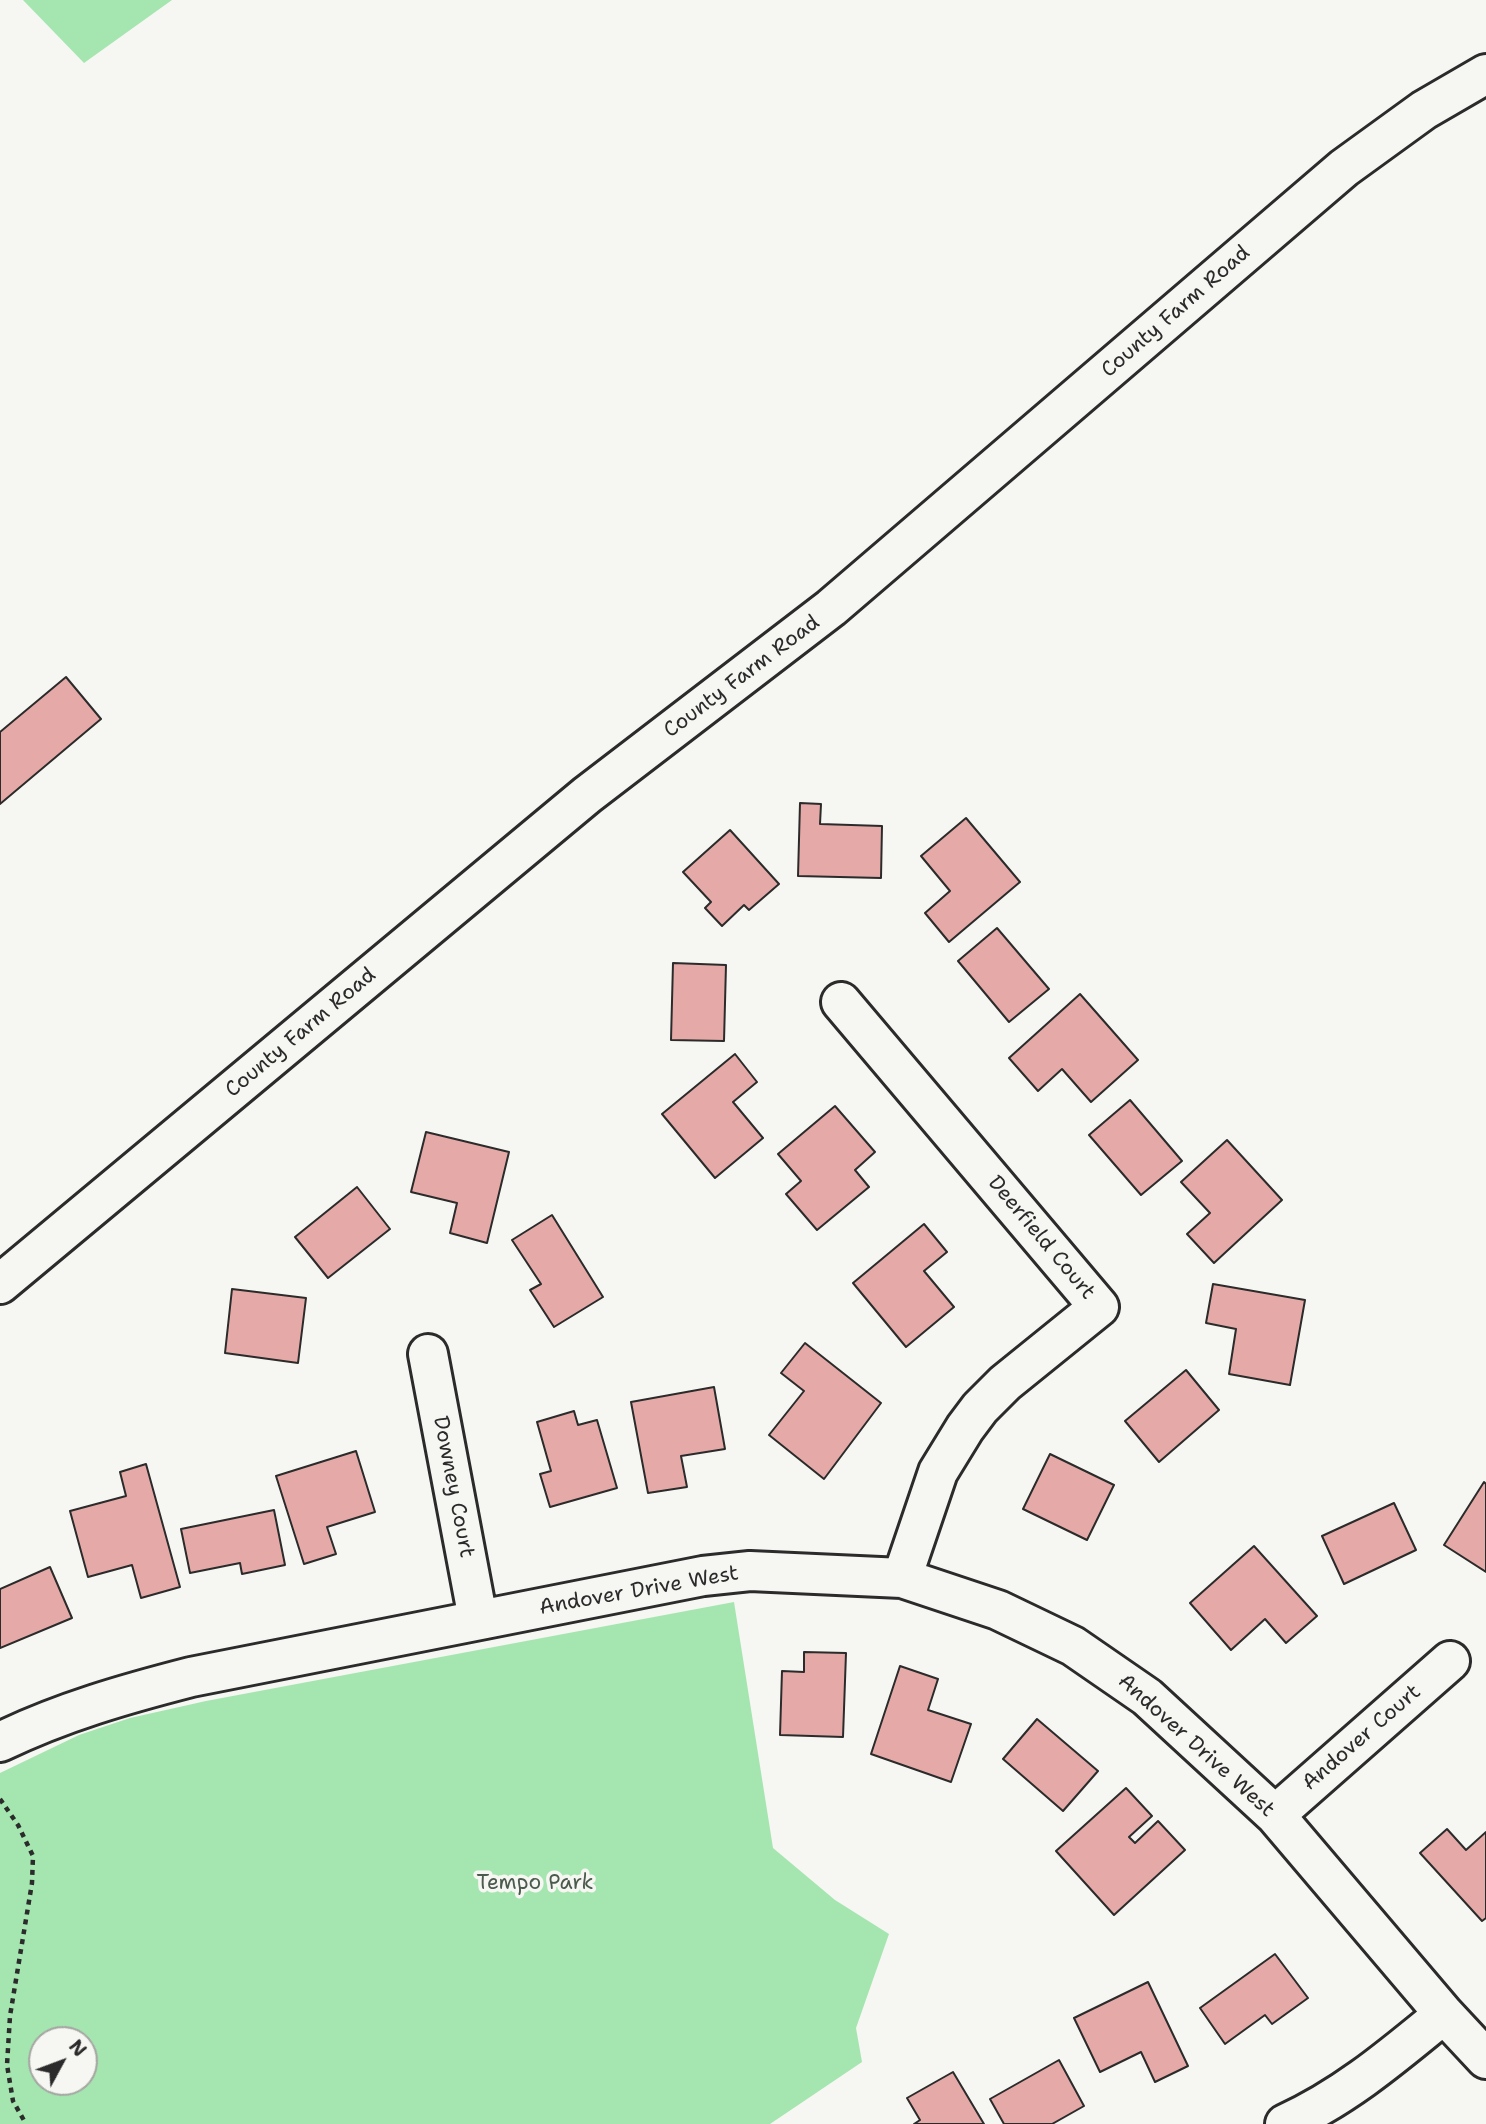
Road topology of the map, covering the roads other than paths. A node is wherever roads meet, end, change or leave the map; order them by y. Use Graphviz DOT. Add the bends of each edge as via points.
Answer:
graph roads {
  1 [pos="1486,74"];
  2 [pos="841,1002"];
  3 [pos="0,1284"];
  4 [pos="428,1354"];
  5 [pos="902,1578"];
  6 [pos="478,1619"];
  7 [pos="1450,1661"];
  8 [pos="0,1742"];
  9 [pos="1275,1815"];
  10 [pos="1444,2014"];
  11 [pos="1486,2059"];
  12 [pos="1285,2124"];
  1 -- 3 [label="street, County Farm Road" via="1424,110 1344,168 831,608 587,795"];
  2 -- 5 [label="street, Deerfield Court" via="1099,1307 1005,1383 965,1428 938,1472"];
  4 -- 6 [label="street, Downey Court"];
  5 -- 6 [label="street, Andover Drive West" via="750,1572 715,1575"];
  5 -- 9 [label="street, Andover Drive West" via="998,1610 1073,1646 1147,1697"];
  6 -- 8 [label="street, Andover Drive West" via="117,1696"];
  7 -- 9 [label="street, Andover Court"];
  9 -- 10 [label="street, Andover Drive West"];
  10 -- 11 [label="street, Andover Drive West"];
  10 -- 12 [label="street" via="1364,2078"];
}
